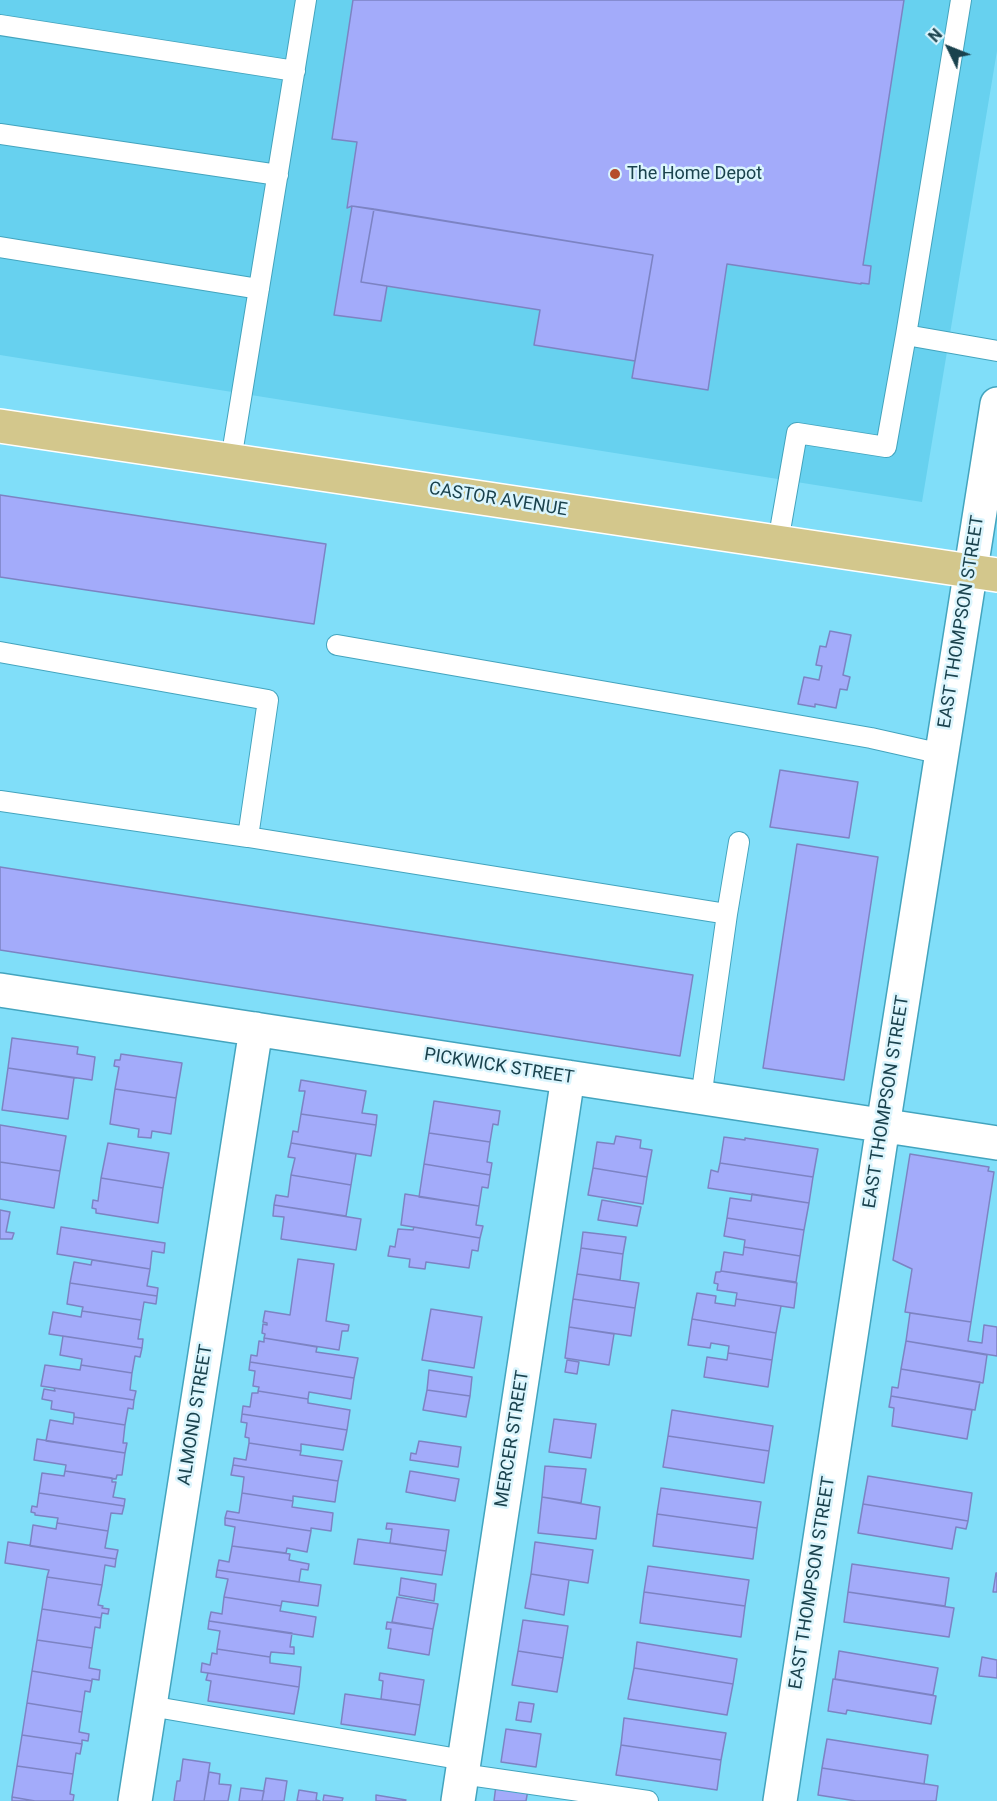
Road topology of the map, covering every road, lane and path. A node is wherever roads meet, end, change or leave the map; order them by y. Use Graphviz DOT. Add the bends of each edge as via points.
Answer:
graph roads {
  1 [pos="306,0"];
  2 [pos="961,0"];
  3 [pos="0,25"];
  4 [pos="295,70"];
  5 [pos="0,134"];
  6 [pos="278,175"];
  7 [pos="0,247"];
  8 [pos="259,289"];
  9 [pos="906,335"];
  10 [pos="997,351"];
  11 [pos="997,404"];
  12 [pos="0,426"];
  13 [pos="231,460"];
  14 [pos="778,542"];
  15 [pos="984,573"];
  16 [pos="337,645"];
  17 [pos="0,652"];
  18 [pos="942,754"];
  19 [pos="0,801"];
  20 [pos="248,837"];
  21 [pos="739,842"];
  22 [pos="727,914"];
  23 [pos="0,990"];
  24 [pos="256,1029"];
  25 [pos="568,1077"];
  26 [pos="701,1098"];
  27 [pos="883,1126"];
  28 [pos="997,1143"];
  29 [pos="150,1706"];
  30 [pos="462,1778"];
  31 [pos="135,1801"];
  32 [pos="648,1801"];
  33 [pos="780,1801"];
  1 -- 4 [label="lane"];
  2 -- 9 [label="lane"];
  3 -- 4 [label="lane"];
  4 -- 6 [label="lane"];
  5 -- 6 [label="lane"];
  6 -- 8 [label="lane"];
  7 -- 8 [label="lane"];
  8 -- 13 [label="lane"];
  9 -- 10 [label="lane"];
  9 -- 14 [label="lane" via="886,447 797,433"];
  11 -- 15 [label="street, EAST THOMPSON STREET"];
  12 -- 13 [label="main road, CASTOR AVENUE"];
  13 -- 14 [label="main road, CASTOR AVENUE"];
  14 -- 15 [label="main road, CASTOR AVENUE"];
  15 -- 18 [label="street, EAST THOMPSON STREET"];
  16 -- 18 [label="lane" via="871,738"];
  17 -- 20 [label="lane" via="268,700"];
  18 -- 27 [label="street, EAST THOMPSON STREET"];
  19 -- 20 [label="lane"];
  20 -- 22 [label="lane"];
  21 -- 22 [label="lane"];
  22 -- 26 [label="lane"];
  23 -- 24 [label="street, PICKWICK STREET"];
  24 -- 25 [label="street, PICKWICK STREET"];
  24 -- 29 [label="street, ALMOND STREET"];
  25 -- 26 [label="street, PICKWICK STREET"];
  25 -- 30 [label="street, MERCER STREET"];
  26 -- 27 [label="street, PICKWICK STREET"];
  27 -- 28 [label="street, PICKWICK STREET"];
  27 -- 33 [label="street, EAST THOMPSON STREET"];
  29 -- 30 [label="lane"];
  29 -- 31 [label="street, ALMOND STREET"];
  30 -- 32 [label="lane"];
}
